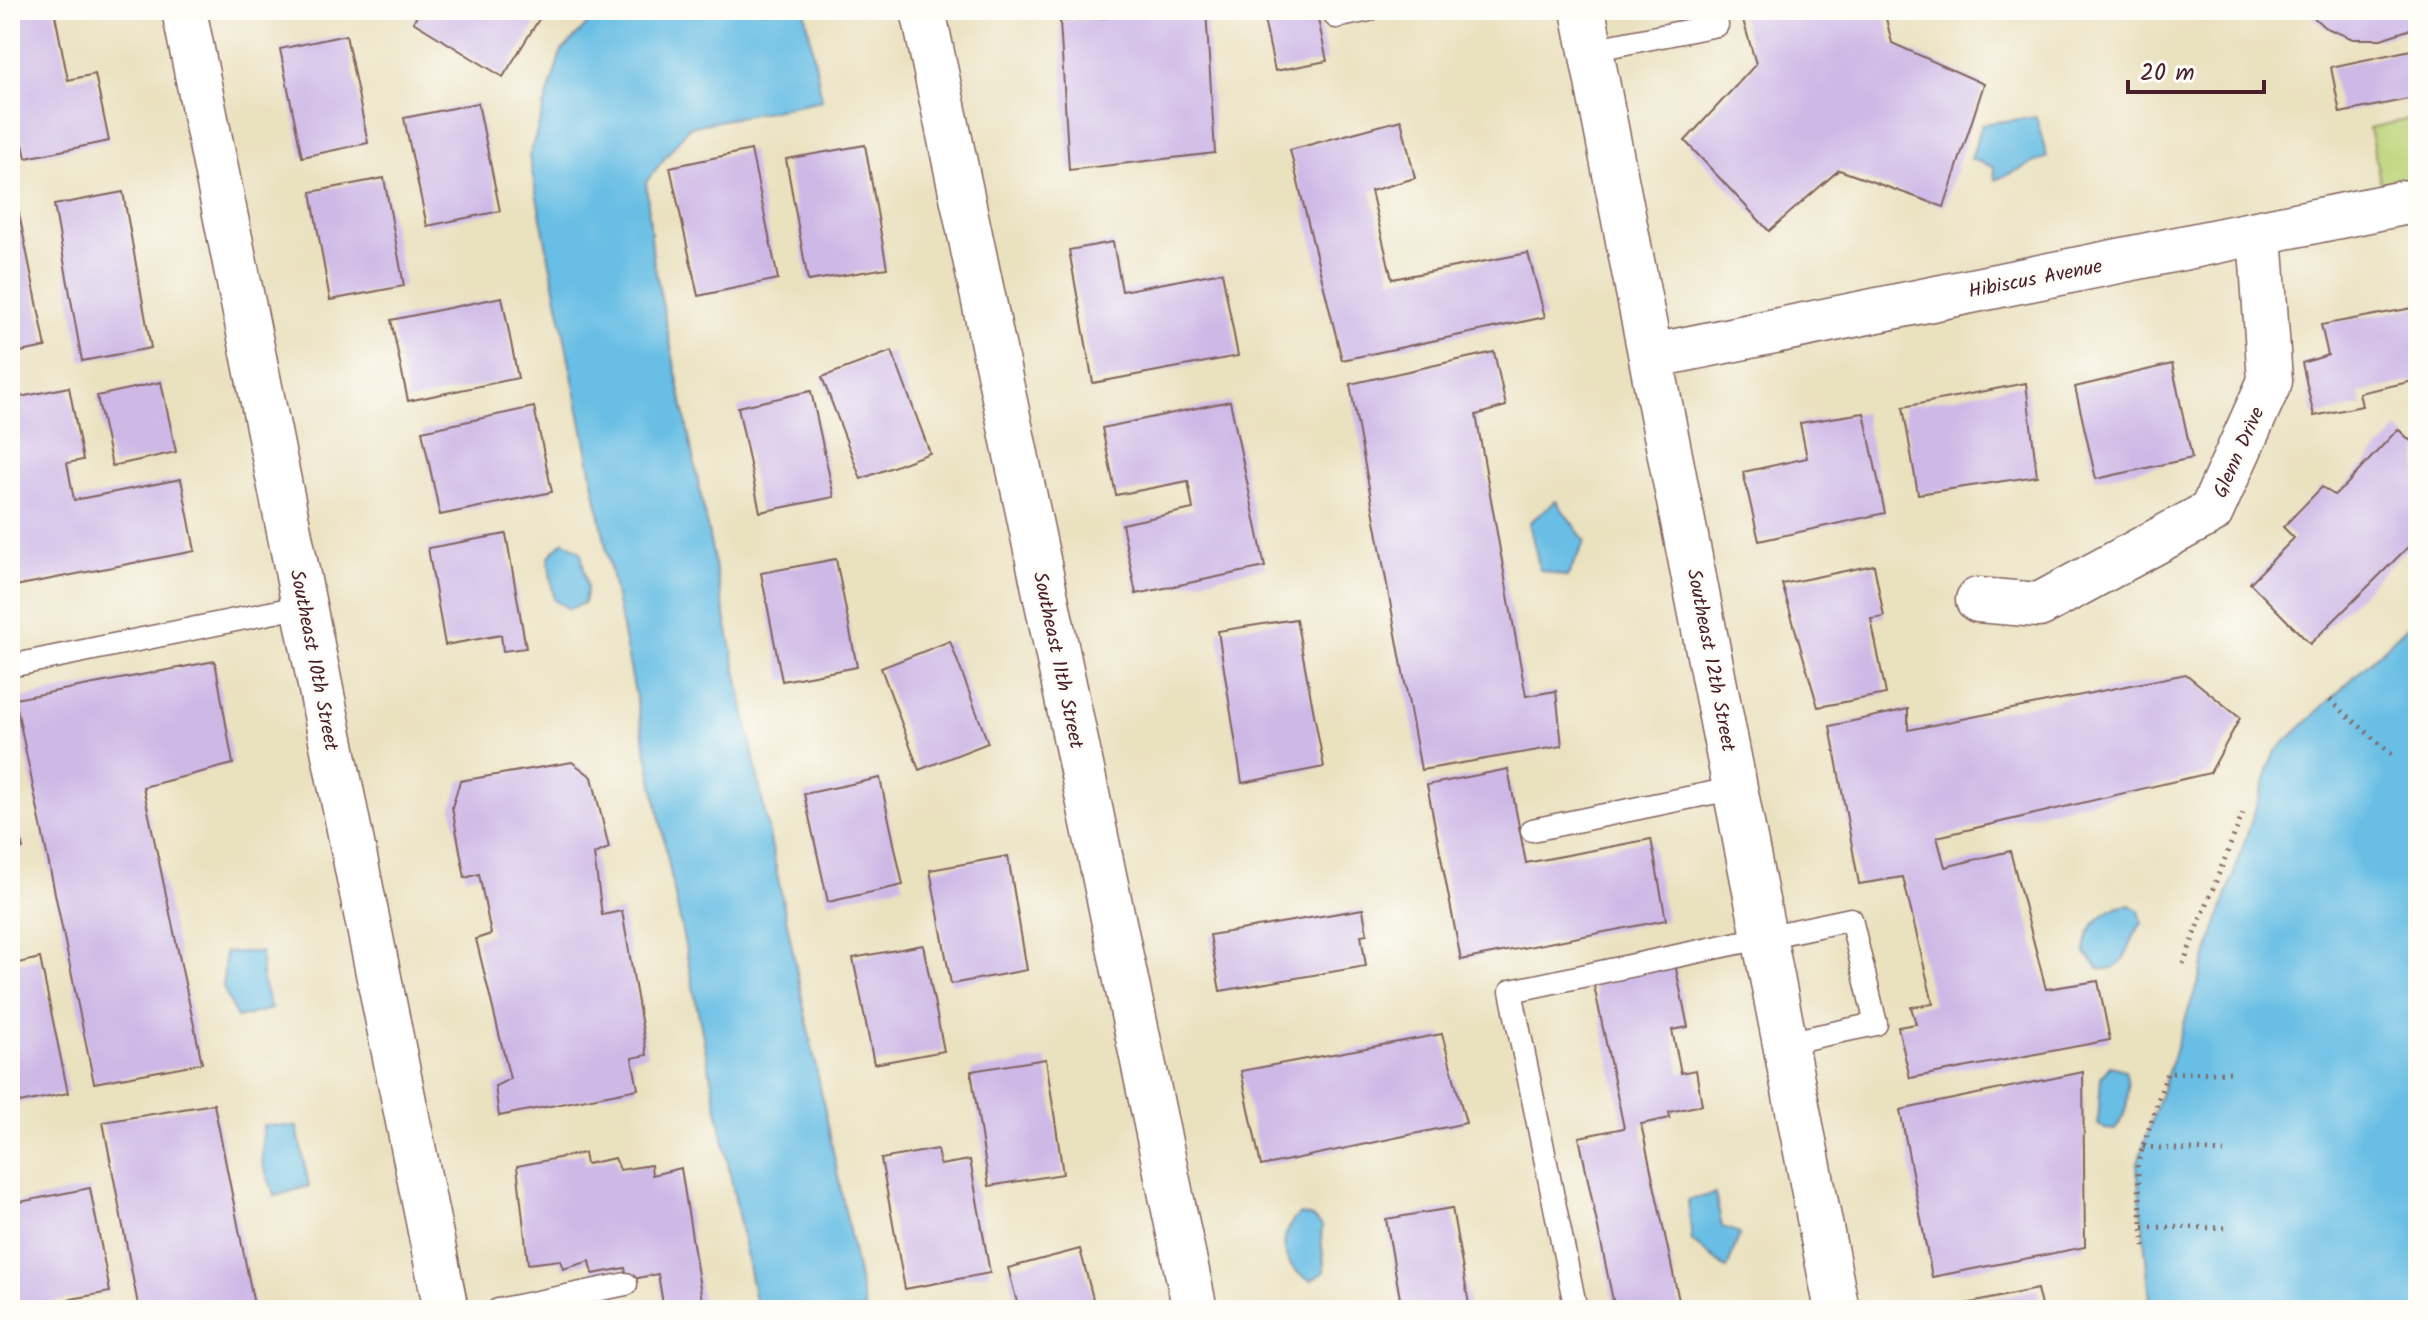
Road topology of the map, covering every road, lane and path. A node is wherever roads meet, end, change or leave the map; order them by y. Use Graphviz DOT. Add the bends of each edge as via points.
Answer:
graph roads {
  1 [pos="184,10"];
  2 [pos="923,10"];
  3 [pos="1369,10"];
  4 [pos="1336,17"];
  5 [pos="1717,25"];
  6 [pos="1587,30"];
  7 [pos="2418,200"];
  8 [pos="2260,233"];
  9 [pos="1652,356"];
  10 [pos="1978,600"];
  11 [pos="304,606"];
  12 [pos="20,664"];
  13 [pos="2330,700"];
  14 [pos="2396,758"];
  15 [pos="1736,788"];
  16 [pos="2243,813"];
  17 [pos="1532,830"];
  18 [pos="1766,937"];
  19 [pos="2183,964"];
  20 [pos="1785,1043"];
  21 [pos="2235,1072"];
  22 [pos="2143,1147"];
  23 [pos="2224,1152"];
  24 [pos="2143,1227"];
  25 [pos="2230,1228"];
  26 [pos="2144,1247"];
  27 [pos="626,1284"];
  28 [pos="446,1310"];
  29 [pos="498,1310"];
  30 [pos="1195,1310"];
  31 [pos="1576,1310"];
  32 [pos="1837,1310"];
  1 -- 11 [label="street, Southeast 10th Street"];
  2 -- 30 [label="street, Southeast 11th Street"];
  3 -- 4 [label="lane"];
  5 -- 6 [label="lane"];
  6 -- 9 [label="street, Southeast 12th Street"];
  7 -- 8 [label="street, Hibiscus Avenue"];
  8 -- 9 [label="street, Hibiscus Avenue"];
  8 -- 10 [label="street, Glenn Drive" via="2270,381 2211,512 2039,605"];
  9 -- 15 [label="street, Southeast 12th Street"];
  11 -- 12 [label="lane"];
  11 -- 28 [label="street, Southeast 10th Street"];
  13 -- 14 [label="path"];
  15 -- 17 [label="lane"];
  15 -- 18 [label="street, Southeast 12th Street"];
  16 -- 19 [label="path"];
  18 -- 20 [label="street, Southeast 12th Street"];
  18 -- 20 [label="lane" via="1851,919 1876,1024"];
  18 -- 31 [label="lane" via="1511,991"];
  20 -- 32 [label="street, Southeast 12th Street"];
  21 -- 22 [label="path" via="2167,1073"];
  22 -- 23 [label="path"];
  22 -- 24 [label="path" via="2137,1165"];
  24 -- 25 [label="path"];
  24 -- 26 [label="path"];
  27 -- 29 [label="lane"];
}
